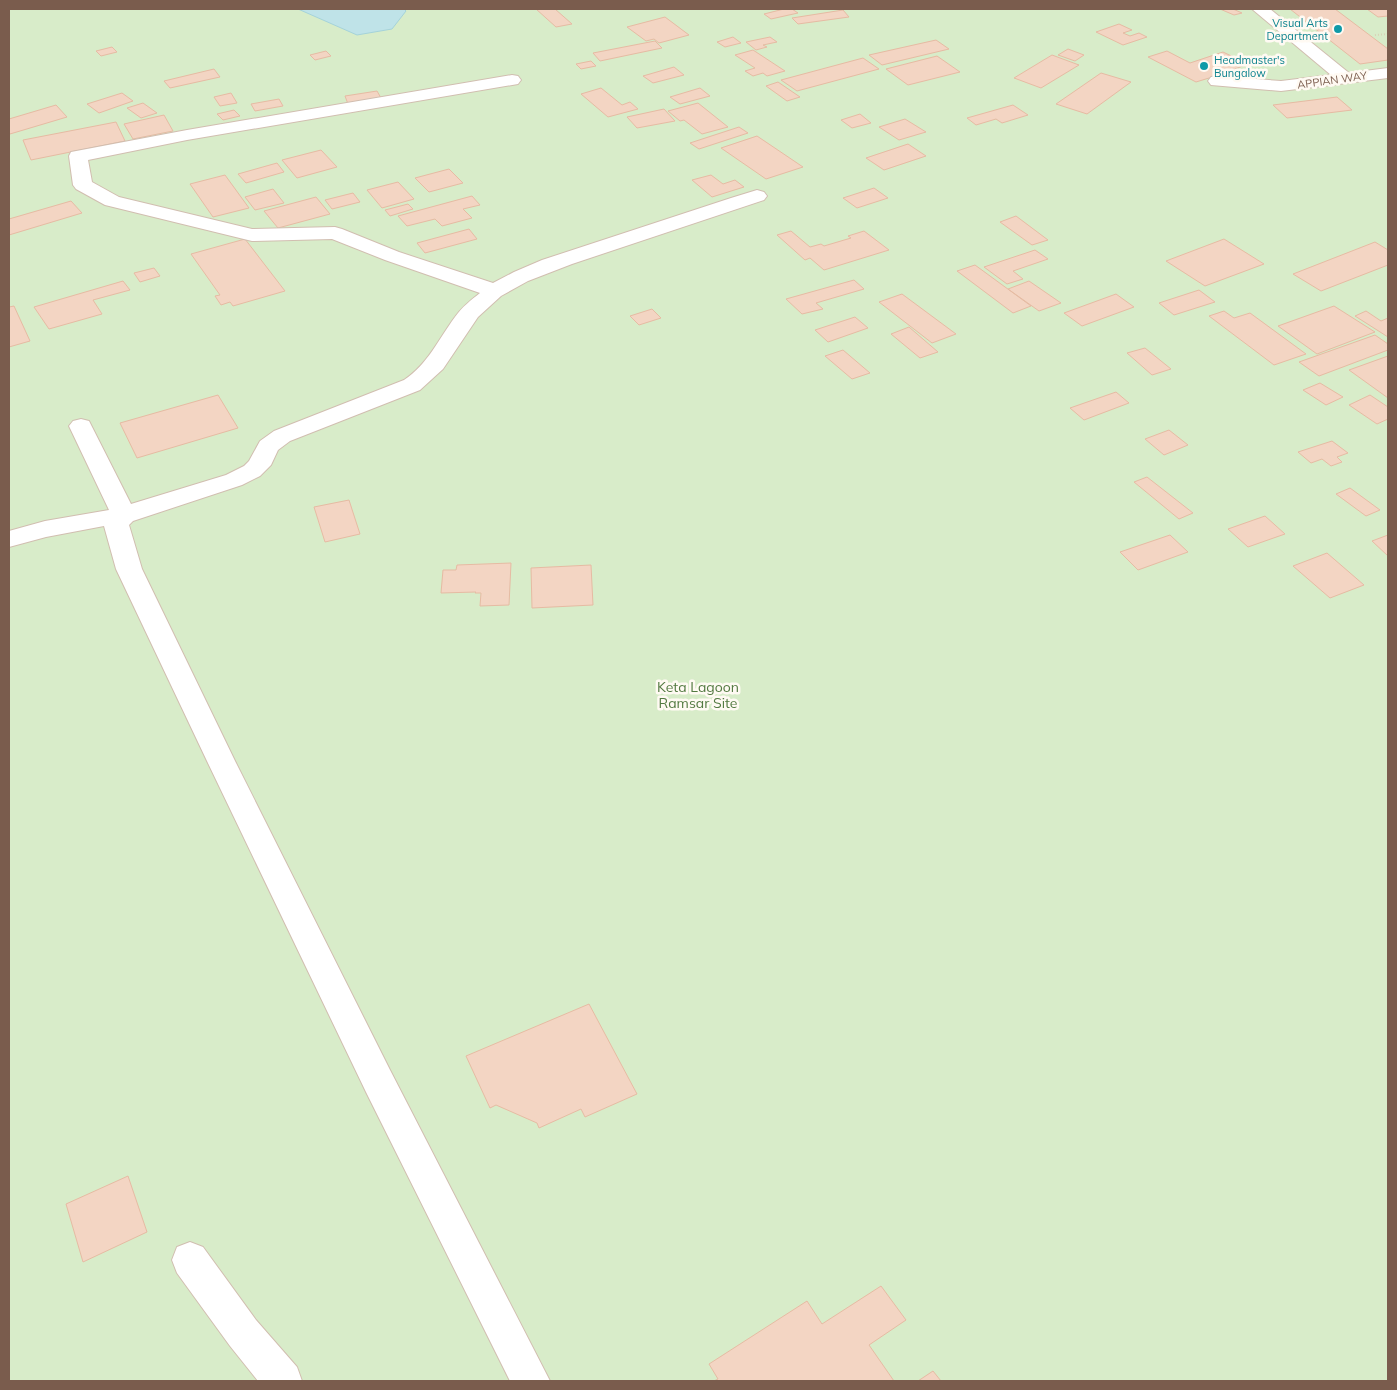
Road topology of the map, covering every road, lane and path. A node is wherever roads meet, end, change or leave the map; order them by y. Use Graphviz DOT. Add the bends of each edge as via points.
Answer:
graph roads {
  1 [pos="1260,9"];
  2 [pos="1388,34"];
  3 [pos="1376,35"];
  4 [pos="1388,72"];
  5 [pos="1344,77"];
  6 [pos="512,80"];
  7 [pos="1217,81"];
  8 [pos="757,196"];
  9 [pos="496,291"];
  10 [pos="81,426"];
  11 [pos="124,515"];
  12 [pos="9,539"];
  13 [pos="190,1260"];
  14 [pos="526,1380"];
  15 [pos="283,1381"];
  1 -- 5 [label="street"];
  2 -- 3 [label="path"];
  4 -- 5 [label="street, APPIAN WAY"];
  5 -- 7 [label="street, APPIAN WAY" via="1281,86"];
  6 -- 9 [label="street" via="78,156 83,185 112,201 252,235 335,233"];
  8 -- 9 [label="street" via="565,259 526,274"];
  9 -- 11 [label="street" via="464,320 432,370 418,381 282,436 268,446 256,468 234,480"];
  10 -- 11 [label="street"];
  11 -- 12 [label="street"];
  11 -- 14 [label="street" via="116,524 130,569"];
  13 -- 15 [label="street" via="242,1332"];
}
